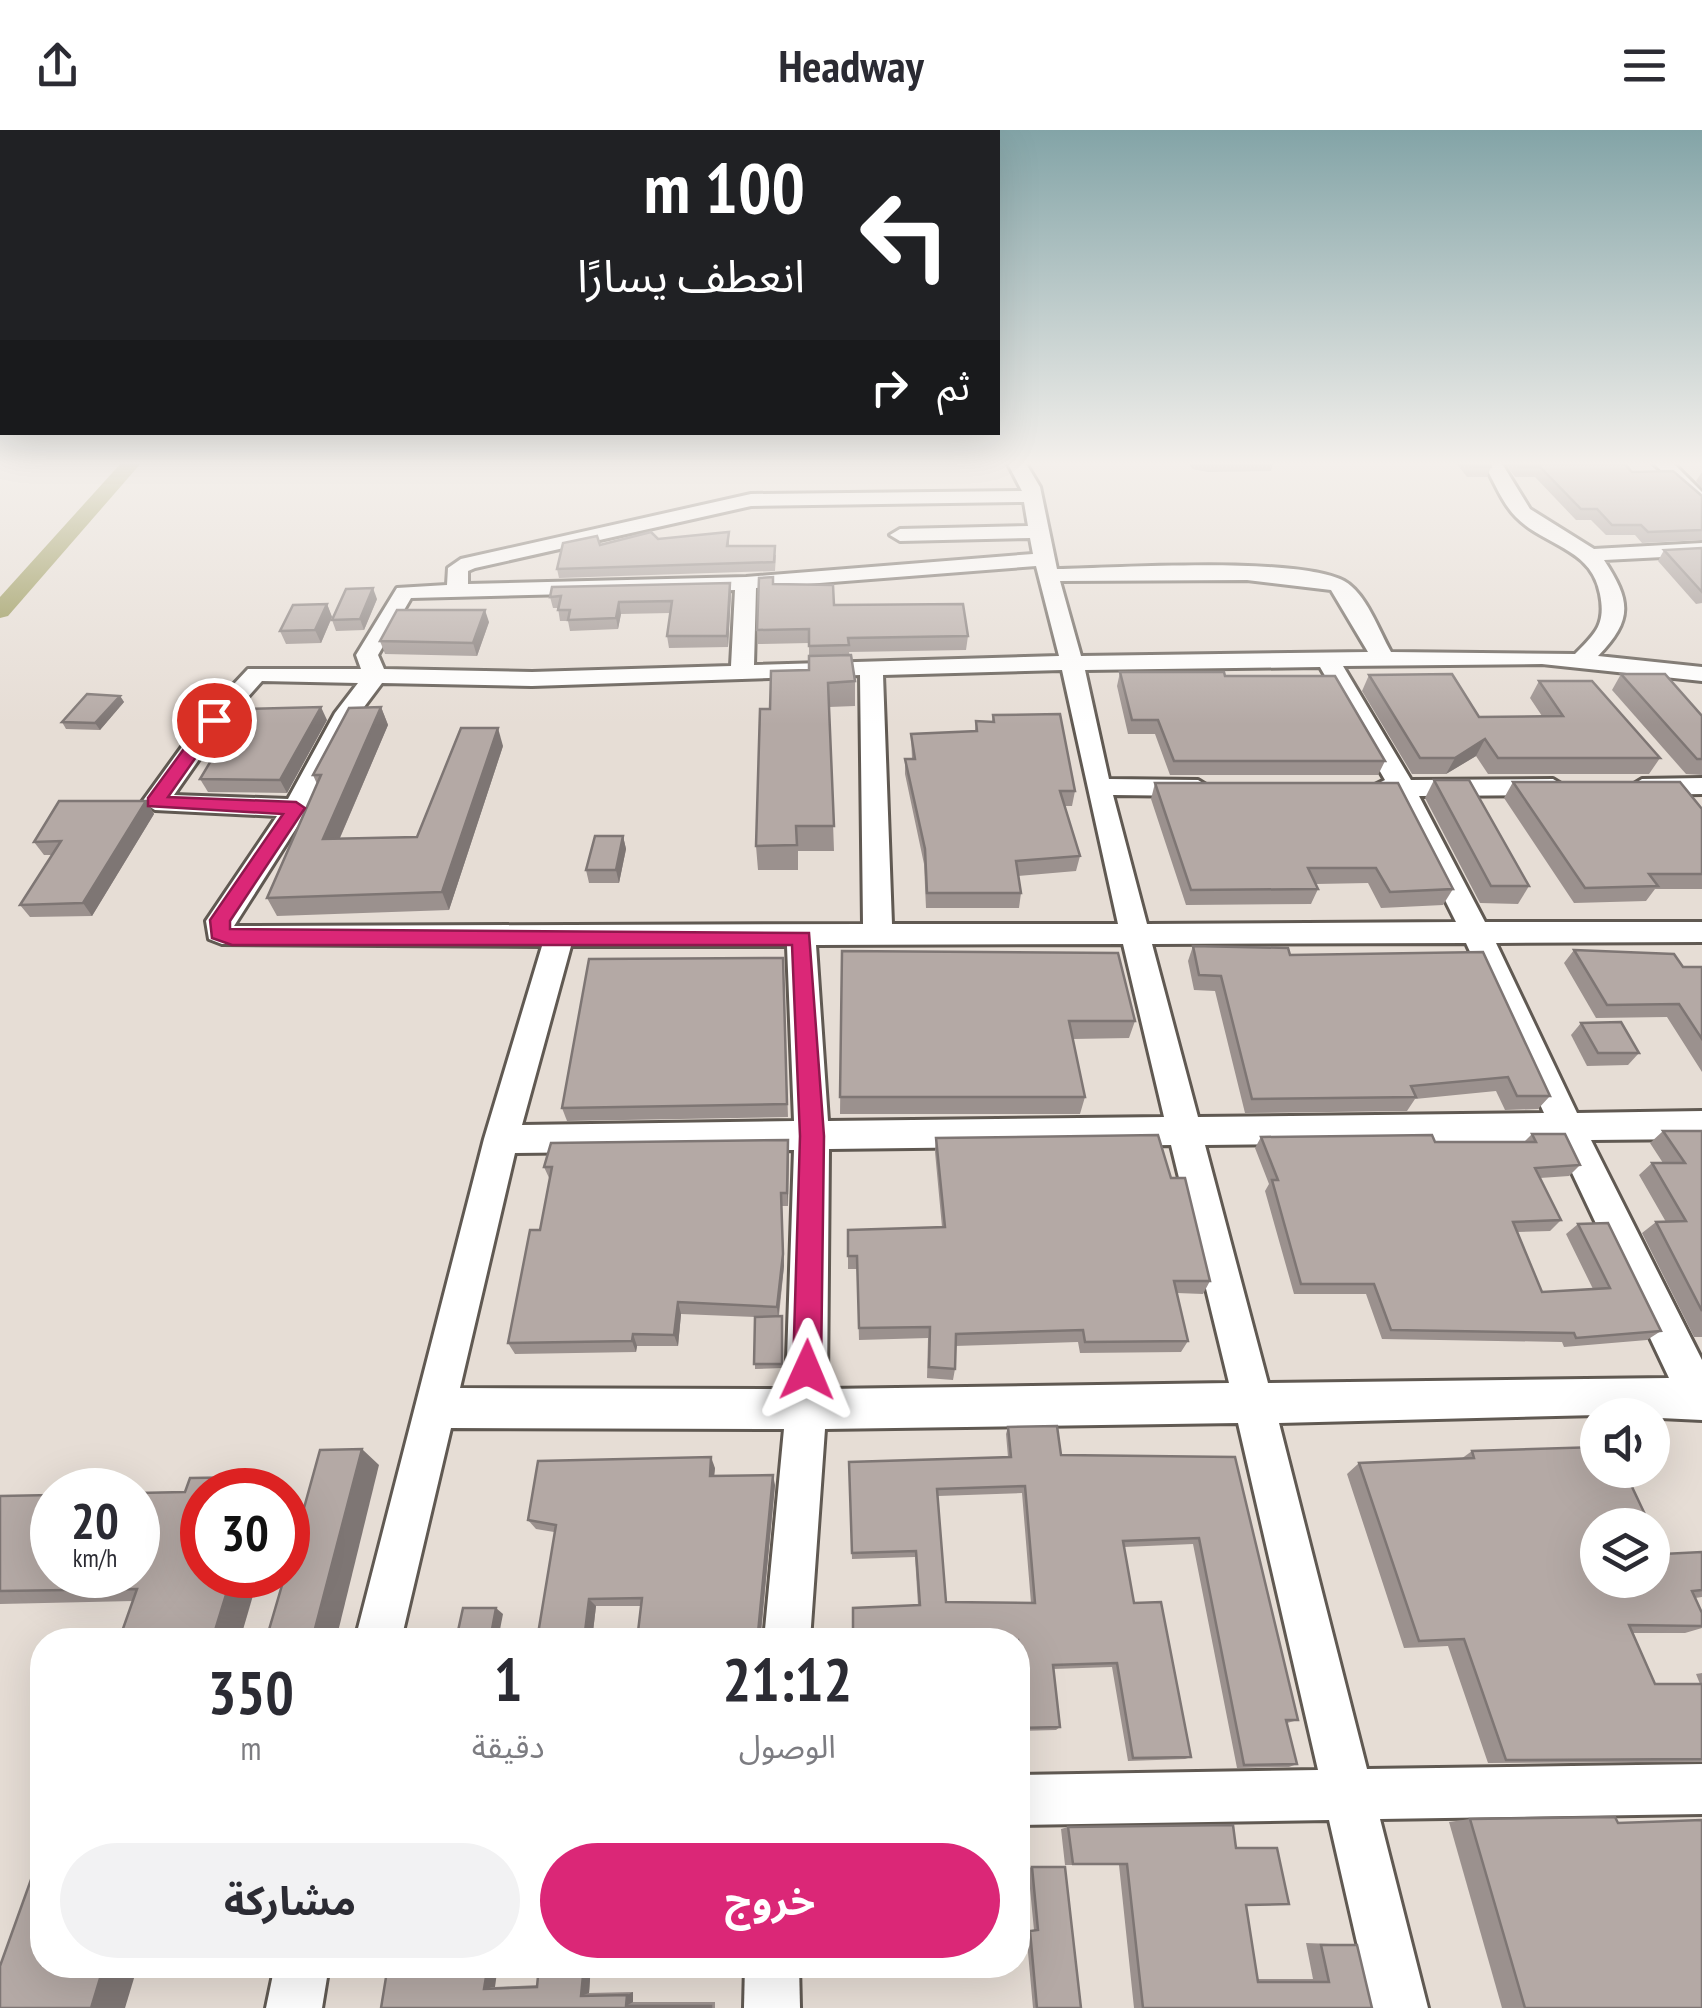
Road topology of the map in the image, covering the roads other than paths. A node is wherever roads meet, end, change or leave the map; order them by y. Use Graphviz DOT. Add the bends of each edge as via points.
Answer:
graph roads {
  1 [pos="533,550"];
  2 [pos="902,550"];
  3 [pos="1043,550"];
  4 [pos="1581,550"];
  5 [pos="1690,550"];
  6 [pos="1590,555"];
  7 [pos="1047,567"];
  8 [pos="904,570"];
  9 [pos="746,583"];
  10 [pos="457,591"];
  11 [pos="1383,658"];
  12 [pos="1574,658"];
  13 [pos="1326,659"];
  14 [pos="1072,662"];
  15 [pos="872,668"];
  16 [pos="742,673"];
  17 [pos="1702,674"];
  18 [pos="375,676"];
  19 [pos="1598,691"];
  20 [pos="1656,760"];
  21 [pos="1690,786"];
  22 [pos="1098,787"];
  23 [pos="1586,787"];
  24 [pos="1623,787"];
  25 [pos="1232,788"];
  26 [pos="1364,788"];
  27 [pos="1402,788"];
  28 [pos="296,808"];
  29 [pos="1702,816"];
  30 [pos="1702,932"];
  31 [pos="878,936"];
  32 [pos="1135,936"];
  33 [pos="1480,936"];
  34 [pos="559,937"];
  35 [pos="802,938"];
  36 [pos="1702,1125"];
  37 [pos="1564,1126"];
  38 [pos="1182,1130"];
  39 [pos="812,1136"];
  40 [pos="501,1140"];
  41 [pos="1701,1398"];
  42 [pos="1253,1402"];
  43 [pos="436,1408"];
  44 [pos="806,1409"];
  45 [pos="381,1628"];
  46 [pos="789,1628"];
  47 [pos="1702,1789"];
  48 [pos="1348,1798"];
  49 [pos="1030,1800"];
  50 [pos="300,1978"];
  51 [pos="772,1978"];
  52 [pos="294,2008"];
  53 [pos="772,2008"];
  54 [pos="1400,2008"];
  1 -- 10 [label="street" via="458,568"];
  2 -- 8 [label="street"];
  3 -- 7 [label="street"];
  4 -- 6 [label="street"];
  5 -- 6 [label="street"];
  6 -- 12 [label="street" via="1608,584 1614,616 1609,632"];
  7 -- 8 [label="street"];
  7 -- 11 [label="street" via="1323,580 1343,592"];
  7 -- 14 [label="street"];
  8 -- 9 [label="street"];
  9 -- 10 [label="street"];
  9 -- 16 [label="street"];
  10 -- 18 [label="street" via="398,597 367,655"];
  11 -- 12 [label="street"];
  11 -- 13 [label="street"];
  12 -- 17 [label="street"];
  12 -- 19 [label="street"];
  13 -- 14 [label="street"];
  13 -- 27 [label="street" via="1363,709"];
  14 -- 15 [label="street"];
  14 -- 22 [label="street"];
  15 -- 16 [label="street"];
  15 -- 31 [label="street"];
  16 -- 18 [label="street"];
  18 -- 28 [label="street" via="346,713"];
  18 -- 28 [label="street" via="256,674 155,802"];
  20 -- 21 [label="street"];
  21 -- 24 [label="street"];
  21 -- 29 [label="street"];
  22 -- 25 [label="street"];
  22 -- 32 [label="street"];
  23 -- 27 [label="street"];
  26 -- 27 [label="street"];
  27 -- 33 [label="street"];
  28 -- 34 [label="street" via="220,920 219,932"];
  30 -- 33 [label="street"];
  31 -- 32 [label="street"];
  31 -- 35 [label="street"];
  32 -- 33 [label="street"];
  32 -- 38 [label="street"];
  33 -- 37 [label="street"];
  34 -- 35 [label="street"];
  34 -- 40 [label="street"];
  35 -- 39 [label="street"];
  36 -- 37 [label="street"];
  37 -- 38 [label="street"];
  37 -- 41 [label="street"];
  38 -- 39 [label="street"];
  38 -- 42 [label="street"];
  39 -- 40 [label="street"];
  39 -- 44 [label="street"];
  40 -- 43 [label="street"];
  41 -- 42 [label="street"];
  42 -- 44 [label="street"];
  42 -- 48 [label="street"];
  43 -- 44 [label="street"];
  43 -- 45 [label="street"];
  44 -- 46 [label="street"];
  47 -- 48 [label="street"];
  48 -- 49 [label="street"];
  48 -- 54 [label="street"];
  50 -- 52 [label="street"];
  51 -- 53 [label="street"];
}
